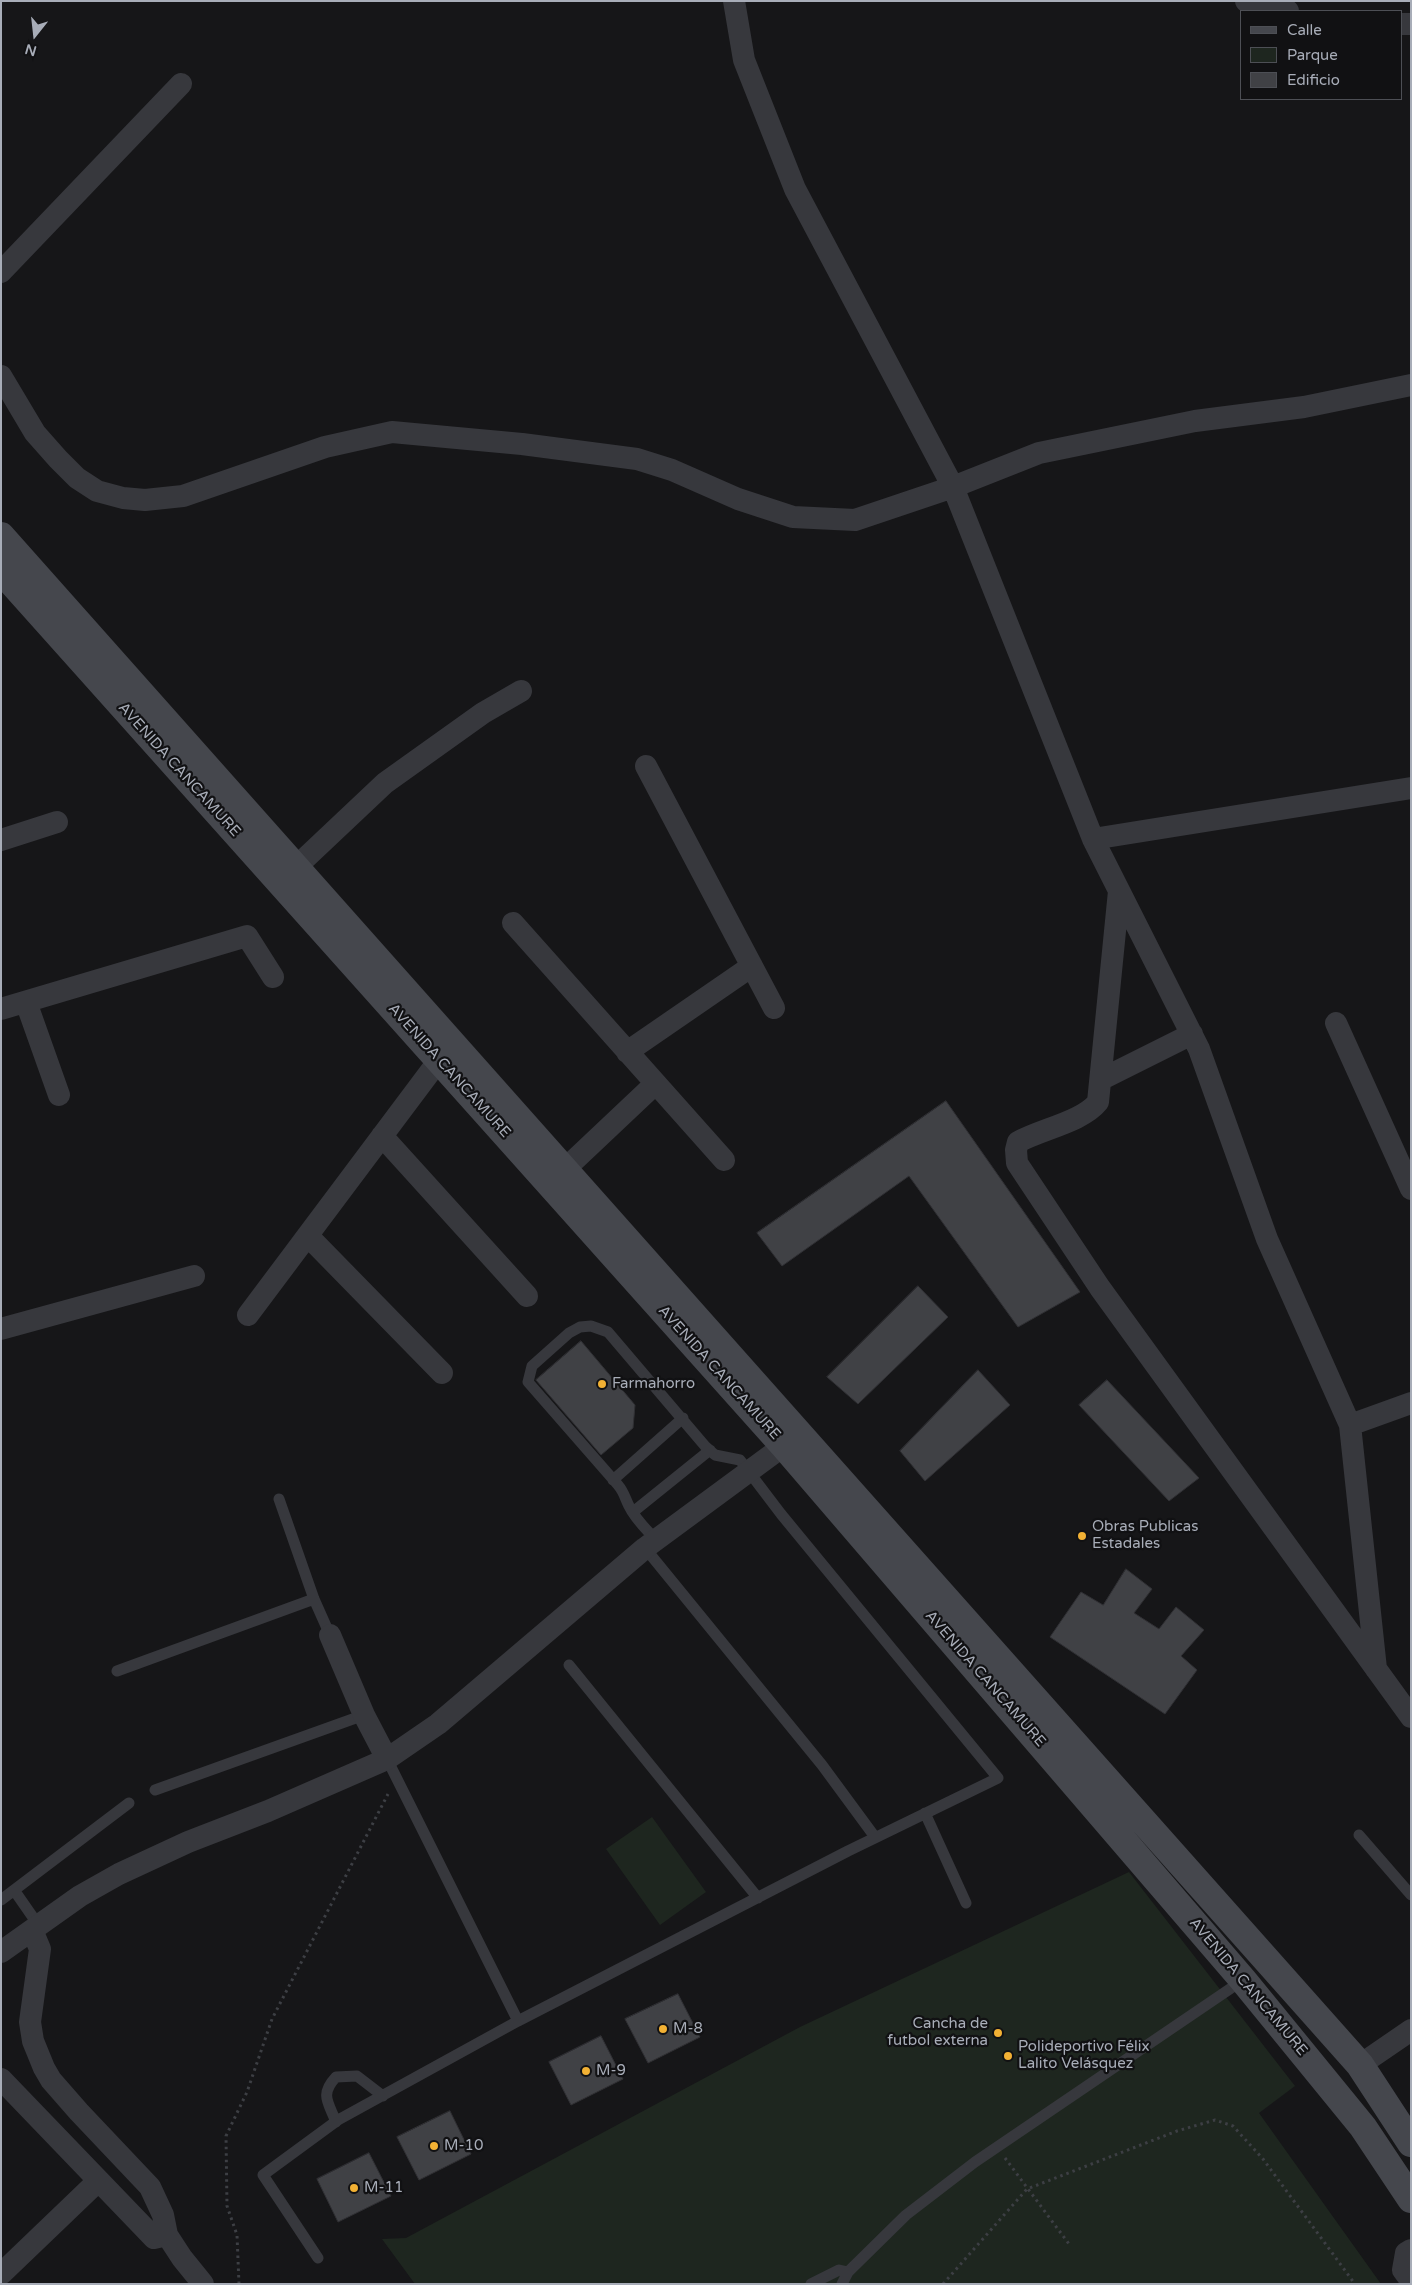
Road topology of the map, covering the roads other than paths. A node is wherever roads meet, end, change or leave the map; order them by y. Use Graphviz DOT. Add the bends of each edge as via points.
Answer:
graph roads {
  1 [pos="734,1"];
  2 [pos="1246,1"];
  3 [pos="1284,10"];
  4 [pos="181,84"];
  5 [pos="1,272"];
  6 [pos="1,376"];
  7 [pos="1411,385"];
  8 [pos="953,487"];
  9 [pos="1,536"];
  10 [pos="8,570"];
  11 [pos="521,691"];
  12 [pos="646,766"];
  13 [pos="1411,788"];
  14 [pos="57,822"];
  15 [pos="1093,839"];
  16 [pos="1,840"];
  17 [pos="296,867"];
  18 [pos="1119,891"];
  19 [pos="513,923"];
  20 [pos="752,966"];
  21 [pos="273,978"];
  22 [pos="26,1002"];
  23 [pos="774,1008"];
  24 [pos="1,1010"];
  25 [pos="1336,1023"];
  26 [pos="1192,1034"];
  27 [pos="627,1052"];
  28 [pos="439,1060"];
  29 [pos="1102,1079"];
  30 [pos="655,1084"];
  31 [pos="59,1095"];
  32 [pos="382,1136"];
  33 [pos="724,1160"];
  34 [pos="565,1169"];
  35 [pos="1411,1189"];
  36 [pos="308,1236"];
  37 [pos="194,1276"];
  38 [pos="527,1296"];
  39 [pos="248,1315"];
  40 [pos="1,1329"];
  41 [pos="442,1373"];
  42 [pos="1411,1404"];
  43 [pos="683,1418"];
  44 [pos="1350,1425"];
  45 [pos="792,1440"];
  46 [pos="710,1450"];
  47 [pos="749,1473"];
  48 [pos="613,1480"];
  49 [pos="278,1499"];
  50 [pos="633,1512"];
  51 [pos="650,1544"];
  52 [pos="314,1599"];
  53 [pos="330,1635"];
  54 [pos="569,1665"];
  55 [pos="1376,1669"];
  56 [pos="117,1671"];
  57 [pos="364,1714"];
  58 [pos="1411,1717"];
  59 [pos="391,1769"];
  60 [pos="155,1790"];
  61 [pos="129,1804"];
  62 [pos="925,1813"];
  63 [pos="1359,1836"];
  64 [pos="876,1837"];
  65 [pos="14,1890"];
  66 [pos="1411,1895"];
  67 [pos="758,1898"];
  68 [pos="1,1900"];
  69 [pos="966,1903"];
  70 [pos="36,1928"];
  71 [pos="4,1954"];
  72 [pos="1268,1961"];
  73 [pos="1243,1980"];
  74 [pos="518,2021"];
  75 [pos="1411,2030"];
  76 [pos="1360,2065"];
  77 [pos="1,2079"];
  78 [pos="382,2096"];
  79 [pos="336,2122"];
  80 [pos="1411,2143"];
  81 [pos="98,2181"];
  82 [pos="1411,2199"];
  83 [pos="167,2236"];
  84 [pos="1411,2250"];
  85 [pos="318,2258"];
  86 [pos="848,2272"];
  87 [pos="1,2274"];
  88 [pos="1411,2281"];
  89 [pos="203,2284"];
  90 [pos="811,2284"];
  91 [pos="842,2284"];
  1 -- 8 [label="street" via="744,60 794,189"];
  2 -- 3 [label="street"];
  4 -- 5 [label="street"];
  6 -- 8 [label="street" via="35,433 77,478 97,491 123,498 145,500 183,496 325,447 392,432 637,459 672,470 738,499 793,516 855,520"];
  7 -- 8 [label="street" via="1304,408 1195,421 1039,453"];
  8 -- 15 [label="street"];
  9 -- 10 [label="main road, AVENIDA CANCAMURE"];
  10 -- 17 [label="main road, AVENIDA CANCAMURE"];
  10 -- 28 [label="main road, AVENIDA CANCAMURE"];
  11 -- 17 [label="street" via="483,713 385,783"];
  12 -- 20 [label="street"];
  13 -- 15 [label="street"];
  14 -- 16 [label="street"];
  15 -- 18 [label="street"];
  17 -- 34 [label="main road, AVENIDA CANCAMURE"];
  18 -- 26 [label="street"];
  18 -- 29 [label="street"];
  19 -- 27 [label="street"];
  20 -- 23 [label="street"];
  20 -- 27 [label="street"];
  21 -- 22 [label="street" via="247,936"];
  22 -- 24 [label="street"];
  22 -- 31 [label="street"];
  25 -- 35 [label="street"];
  26 -- 29 [label="street"];
  26 -- 44 [label="street" via="1267,1239"];
  27 -- 30 [label="street"];
  28 -- 32 [label="street"];
  28 -- 45 [label="main road, AVENIDA CANCAMURE"];
  29 -- 55 [label="street" via="1098,1102 1093,1108 1018,1142 1017,1163 1100,1288"];
  30 -- 33 [label="street"];
  30 -- 34 [label="street"];
  32 -- 36 [label="street"];
  32 -- 38 [label="street"];
  34 -- 45 [label="main road, AVENIDA CANCAMURE"];
  36 -- 39 [label="street"];
  36 -- 41 [label="street"];
  37 -- 40 [label="street"];
  42 -- 44 [label="street"];
  43 -- 46 [label="lane"];
  43 -- 48 [label="lane"];
  43 -- 48 [label="lane" via="608,1332 600,1328 580,1327 543,1355 532,1366 528,1382"];
  44 -- 55 [label="street"];
  45 -- 47 [label="street"];
  45 -- 72 [label="main road, AVENIDA CANCAMURE"];
  45 -- 73 [label="main road, AVENIDA CANCAMURE"];
  46 -- 47 [label="lane" via="740,1460"];
  46 -- 50 [label="lane"];
  47 -- 51 [label="street"];
  47 -- 62 [label="lane" via="998,1778"];
  48 -- 50 [label="lane" via="626,1496"];
  49 -- 52 [label="lane"];
  50 -- 51 [label="lane"];
  51 -- 59 [label="street" via="438,1724"];
  51 -- 64 [label="lane"];
  52 -- 53 [label="lane"];
  52 -- 56 [label="lane"];
  53 -- 57 [label="street"];
  54 -- 67 [label="lane"];
  55 -- 58 [label="street"];
  57 -- 59 [label="street"];
  57 -- 60 [label="lane"];
  59 -- 70 [label="street" via="188,1842 80,1896"];
  59 -- 74 [label="lane"];
  61 -- 65 [label="lane"];
  62 -- 64 [label="lane"];
  62 -- 69 [label="lane"];
  63 -- 66 [label="lane"];
  64 -- 67 [label="lane"];
  65 -- 68 [label="lane"];
  65 -- 70 [label="lane"];
  67 -- 74 [label="lane"];
  70 -- 71 [label="street"];
  70 -- 83 [label="street" via="40,1948 30,2022 37,2053 50,2080 150,2187 163,2215"];
  72 -- 73 [label="street"];
  72 -- 76 [label="main road, AVENIDA CANCAMURE"];
  73 -- 82 [label="main road, AVENIDA CANCAMURE" via="1363,2127"];
  73 -- 86 [label="lane" via="997,2147 906,2215"];
  74 -- 78 [label="lane"];
  75 -- 76 [label="street"];
  76 -- 80 [label="main road, AVENIDA CANCAMURE"];
  77 -- 81 [label="street"];
  78 -- 79 [label="lane"];
  78 -- 79 [label="lane" via="357,2076 336,2077 330,2084 326,2100"];
  79 -- 85 [label="lane" via="263,2175"];
  81 -- 83 [label="street" via="154,2238"];
  81 -- 87 [label="street"];
  83 -- 89 [label="street"];
  84 -- 88 [label="street" via="1406,2253 1403,2270"];
  86 -- 90 [label="lane" via="839,2270"];
  86 -- 91 [label="lane"];
}
